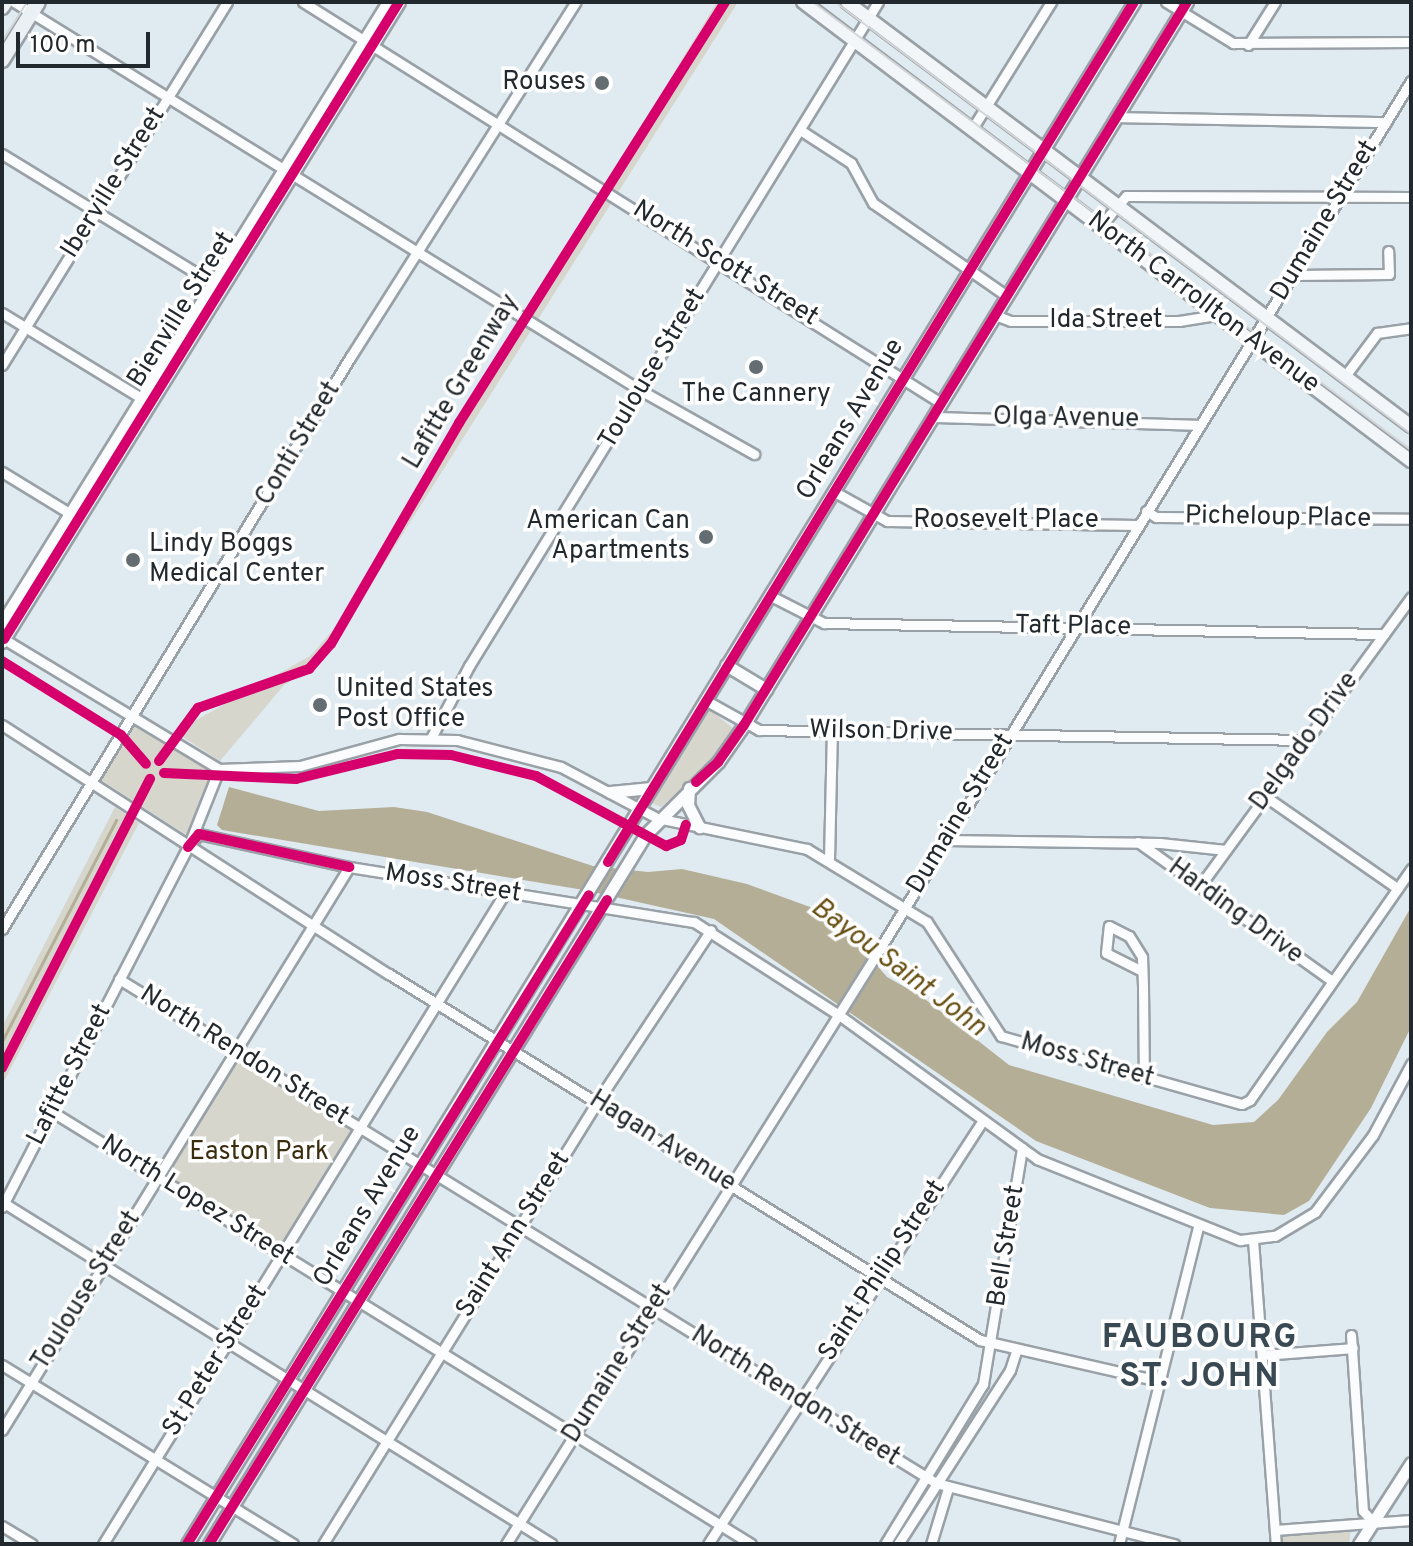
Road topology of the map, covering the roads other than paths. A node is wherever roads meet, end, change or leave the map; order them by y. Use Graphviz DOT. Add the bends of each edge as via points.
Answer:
graph roads {
  1 [pos="5,2"];
  2 [pos="14,2"];
  3 [pos="227,2"];
  4 [pos="303,2"];
  5 [pos="388,2"];
  6 [pos="399,2"];
  7 [pos="576,2"];
  8 [pos="803,2"];
  9 [pos="847,2"];
  10 [pos="878,2"];
  11 [pos="1051,2"];
  12 [pos="1134,2"];
  13 [pos="1166,2"];
  14 [pos="1275,2"];
  15 [pos="2,7"];
  16 [pos="35,7"];
  17 [pos="1184,7"];
  18 [pos="869,16"];
  19 [pos="855,41"];
  20 [pos="1411,42"];
  21 [pos="368,44"];
  22 [pos="1248,45"];
  23 [pos="2,60"];
  24 [pos="1411,81"];
  25 [pos="167,97"];
  26 [pos="987,106"];
  27 [pos="1116,117"];
  28 [pos="1386,122"];
  29 [pos="500,124"];
  30 [pos="972,129"];
  31 [pos="800,130"];
  32 [pos="1044,148"];
  33 [pos="2,154"];
  34 [pos="1029,171"];
  35 [pos="288,172"];
  36 [pos="1081,175"];
  37 [pos="1342,195"];
  38 [pos="1411,197"];
  39 [pos="1066,200"];
  40 [pos="1118,204"];
  41 [pos="97,211"];
  42 [pos="1101,225"];
  43 [pos="1388,251"];
  44 [pos="419,254"];
  45 [pos="719,260"];
  46 [pos="967,273"];
  47 [pos="1294,275"];
  48 [pos="217,286"];
  49 [pos="1007,296"];
  50 [pos="2,313"];
  51 [pos="995,315"];
  52 [pos="1218,315"];
  53 [pos="1266,317"];
  54 [pos="25,328"];
  55 [pos="1411,328"];
  56 [pos="1252,341"];
  57 [pos="2,365"];
  58 [pos="1345,376"];
  59 [pos="901,379"];
  60 [pos="640,390"];
  61 [pos="145,401"];
  62 [pos="941,403"];
  63 [pos="932,417"];
  64 [pos="1198,425"];
  65 [pos="1411,426"];
  66 [pos="754,454"];
  67 [pos="1411,461"];
  68 [pos="2,472"];
  69 [pos="833,491"];
  70 [pos="1146,511"];
  71 [pos="74,516"];
  72 [pos="872,516"];
  73 [pos="1411,519"];
  74 [pos="1137,525"];
  75 [pos="769,595"];
  76 [pos="1411,597"];
  77 [pos="809,618"];
  78 [pos="2,623"];
  79 [pos="1076,626"];
  80 [pos="1384,634"];
  81 [pos="3,640"];
  82 [pos="726,665"];
  83 [pos="766,689"];
  84 [pos="705,700"];
  85 [pos="132,719"];
  86 [pos="2,725"];
  87 [pos="744,725"];
  88 [pos="832,731"];
  89 [pos="1009,735"];
  90 [pos="431,738"];
  91 [pos="1306,740"];
  92 [pos="219,769"];
  93 [pos="91,782"];
  94 [pos="651,788"];
  95 [pos="689,788"];
  96 [pos="610,792"];
  97 [pos="1266,797"];
  98 [pos="638,809"];
  99 [pos="657,818"];
  100 [pos="699,827"];
  101 [pos="945,840"];
  102 [pos="1138,842"];
  103 [pos="188,847"];
  104 [pos="1226,850"];
  105 [pos="829,860"];
  106 [pos="349,867"];
  107 [pos="1411,869"];
  108 [pos="1199,887"];
  109 [pos="1397,888"];
  110 [pos="506,891"];
  111 [pos="586,900"];
  112 [pos="2,904"];
  113 [pos="604,904"];
  114 [pos="905,906"];
  115 [pos="13,911"];
  116 [pos="311,925"];
  117 [pos="2,929"];
  118 [pos="711,930"];
  119 [pos="1142,971"];
  120 [pos="119,979"];
  121 [pos="1332,981"];
  122 [pos="439,1006"];
  123 [pos="841,1011"];
  124 [pos="495,1040"];
  125 [pos="512,1050"];
  126 [pos="235,1051"];
  127 [pos="1411,1064"];
  128 [pos="1144,1078"];
  129 [pos="597,1102"];
  130 [pos="51,1111"];
  131 [pos="983,1120"];
  132 [pos="360,1129"];
  133 [pos="1022,1148"];
  134 [pos="420,1165"];
  135 [pos="435,1175"];
  136 [pos="158,1177"];
  137 [pos="731,1184"];
  138 [pos="3,1205"];
  139 [pos="519,1227"];
  140 [pos="1198,1227"];
  141 [pos="1253,1240"];
  142 [pos="282,1255"];
  143 [pos="103,1265"];
  144 [pos="879,1275"];
  145 [pos="343,1292"];
  146 [pos="358,1301"];
  147 [pos="653,1309"];
  148 [pos="1351,1335"];
  149 [pos="228,1343"];
  150 [pos="991,1345"];
  151 [pos="1353,1348"];
  152 [pos="1016,1352"];
  153 [pos="441,1353"];
  154 [pos="1264,1355"];
  155 [pos="2,1365"];
  156 [pos="289,1380"];
  157 [pos="1159,1381"];
  158 [pos="31,1382"];
  159 [pos="303,1390"];
  160 [pos="800,1399"];
  161 [pos="2,1430"];
  162 [pos="574,1435"];
  163 [pos="386,1441"];
  164 [pos="156,1459"];
  165 [pos="1411,1463"];
  166 [pos="1411,1478"];
  167 [pos="932,1480"];
  168 [pos="948,1488"];
  169 [pos="216,1497"];
  170 [pos="232,1506"];
  171 [pos="1411,1520"];
  172 [pos="519,1523"];
  173 [pos="1378,1523"];
  174 [pos="720,1525"];
  175 [pos="2,1526"];
  176 [pos="1275,1530"];
  177 [pos="1122,1532"];
  178 [pos="32,1544"];
  179 [pos="103,1544"];
  180 [pos="187,1544"];
  181 [pos="209,1544"];
  182 [pos="293,1544"];
  183 [pos="323,1544"];
  184 [pos="506,1544"];
  185 [pos="552,1544"];
  186 [pos="708,1544"];
  187 [pos="751,1544"];
  188 [pos="885,1544"];
  189 [pos="898,1544"];
  190 [pos="931,1544"];
  191 [pos="1119,1544"];
  192 [pos="1174,1544"];
  193 [pos="1276,1544"];
  194 [pos="1359,1544"];
  195 [pos="1368,1544"];
  1 -- 15 [label="main road"];
  2 -- 16 [label="street"];
  3 -- 25 [label="street, Iberville Street"];
  4 -- 21 [label="street, North Scott Street"];
  5 -- 21 [label="street, Bienville Street"];
  6 -- 21 [label="street, Bienville Street"];
  7 -- 29 [label="street, Conti Street"];
  8 -- 19 [label="main road, North Carrollton Avenue"];
  9 -- 18 [label="main road, North Carrollton Avenue"];
  10 -- 18 [label="street, Toulouse Street"];
  11 -- 26 [label="street"];
  12 -- 32 [label="street, Orleans Avenue"];
  13 -- 17 [label="street"];
  14 -- 22 [label="street"];
  16 -- 23 [label="main road"];
  16 -- 25 [label="street"];
  17 -- 22 [label="street" via="1233,43"];
  17 -- 27 [label="street, Orleans Avenue"];
  18 -- 19 [label="street, Toulouse Street"];
  18 -- 26 [label="main road, North Carrollton Avenue"];
  19 -- 30 [label="main road, North Carrollton Avenue"];
  19 -- 31 [label="street, Toulouse Street"];
  20 -- 22 [label="street"];
  21 -- 29 [label="street, North Scott Street"];
  21 -- 35 [label="street, Bienville Street"];
  24 -- 28 [label="street, Dumaine Street"];
  25 -- 35 [label="street"];
  25 -- 41 [label="street, Iberville Street"];
  26 -- 30 [label="street"];
  26 -- 32 [label="main road, North Carrollton Avenue"];
  27 -- 28 [label="street"];
  27 -- 36 [label="street, Orleans Avenue"];
  28 -- 37 [label="street, Dumaine Street"];
  29 -- 44 [label="street, Conti Street"];
  29 -- 45 [label="street, North Scott Street"];
  30 -- 34 [label="main road, North Carrollton Avenue"];
  31 -- 45 [label="street, Toulouse Street"];
  31 -- 46 [label="street" via="851,163 873,203"];
  32 -- 34 [label="street, Orleans Avenue"];
  32 -- 36 [label="main road, North Carrollton Avenue"];
  33 -- 41 [label="street"];
  34 -- 39 [label="main road, North Carrollton Avenue"];
  34 -- 46 [label="street, Orleans Avenue"];
  35 -- 44 [label="street"];
  35 -- 48 [label="street, Bienville Street"];
  36 -- 39 [label="street, Orleans Avenue"];
  36 -- 40 [label="main road, North Carrollton Avenue"];
  37 -- 38 [label="street"];
  37 -- 40 [label="street" via="1126,196"];
  37 -- 47 [label="street, Dumaine Street"];
  39 -- 42 [label="main road, North Carrollton Avenue"];
  39 -- 49 [label="street, Orleans Avenue"];
  40 -- 42 [label="street"];
  40 -- 53 [label="main road, North Carrollton Avenue"];
  41 -- 48 [label="street"];
  41 -- 54 [label="street, Iberville Street"];
  42 -- 52 [label="main road, North Carrollton Avenue"];
  43 -- 47 [label="street" via="1389,274"];
  44 -- 60 [label="street"];
  44 -- 85 [label="street, Conti Street"];
  45 -- 59 [label="street, North Scott Street"];
  45 -- 60 [label="street, Toulouse Street"];
  46 -- 49 [label="street"];
  46 -- 59 [label="street, Orleans Avenue"];
  47 -- 53 [label="street, Dumaine Street"];
  48 -- 61 [label="street, Bienville Street"];
  49 -- 51 [label="street, Orleans Avenue"];
  50 -- 54 [label="street"];
  51 -- 52 [label="street, Ida Street" via="1011,321 1179,321"];
  51 -- 62 [label="street, Orleans Avenue"];
  52 -- 56 [label="main road, North Carrollton Avenue"];
  53 -- 56 [label="street, Dumaine Street"];
  53 -- 58 [label="main road, North Carrollton Avenue"];
  54 -- 57 [label="street, Iberville Street"];
  54 -- 61 [label="street"];
  55 -- 58 [label="street" via="1377,333"];
  56 -- 64 [label="street, Dumaine Street"];
  56 -- 67 [label="main road, North Carrollton Avenue"];
  58 -- 65 [label="main road, North Carrollton Avenue"];
  59 -- 62 [label="street, North Scott Street"];
  59 -- 69 [label="street, Orleans Avenue"];
  60 -- 66 [label="street"];
  60 -- 90 [label="street, Toulouse Street" via="469,666"];
  61 -- 71 [label="street, Bienville Street"];
  62 -- 63 [label="street, Orleans Avenue"];
  63 -- 64 [label="street, Olga Avenue"];
  63 -- 72 [label="street, Orleans Avenue"];
  64 -- 70 [label="street, Dumaine Street"];
  68 -- 71 [label="street"];
  69 -- 72 [label="street, Roosevelt Place"];
  69 -- 75 [label="street, Orleans Avenue"];
  70 -- 73 [label="street, Picheloup Place" via="1156,517"];
  70 -- 74 [label="street, Dumaine Street"];
  71 -- 78 [label="street, Bienville Street"];
  71 -- 81 [label="street, Bienville Street"];
  72 -- 74 [label="street, Roosevelt Place" via="887,521"];
  72 -- 77 [label="street, Orleans Avenue"];
  74 -- 79 [label="street, Dumaine Street"];
  75 -- 77 [label="street, Taft Place"];
  75 -- 82 [label="street, Orleans Avenue"];
  76 -- 80 [label="street, Delgado Drive"];
  77 -- 79 [label="street, Taft Place" via="824,623"];
  77 -- 83 [label="street, Orleans Avenue"];
  79 -- 80 [label="street, Taft Place"];
  79 -- 89 [label="street, Dumaine Street"];
  80 -- 91 [label="street, Delgado Drive"];
  81 -- 85 [label="street"];
  82 -- 83 [label="street"];
  82 -- 84 [label="street, Orleans Avenue"];
  83 -- 87 [label="street, Orleans Avenue"];
  84 -- 87 [label="street, Wilson Drive"];
  84 -- 94 [label="street, Orleans Avenue"];
  85 -- 92 [label="street"];
  85 -- 93 [label="street, Conti Street"];
  86 -- 93 [label="street, Hagan Avenue"];
  87 -- 88 [label="street, Wilson Drive"];
  87 -- 95 [label="street, Orleans Avenue" via="718,762"];
  88 -- 89 [label="street, Wilson Drive"];
  88 -- 105 [label="street"];
  89 -- 91 [label="street, Wilson Drive"];
  89 -- 101 [label="street, Dumaine Street"];
  90 -- 92 [label="street, Moss Street" via="371,743 300,766"];
  90 -- 96 [label="street, Moss Street" via="525,754"];
  91 -- 97 [label="street, Delgado Drive"];
  92 -- 103 [label="street, Lafitte Street"];
  93 -- 103 [label="street, Hagan Avenue"];
  93 -- 115 [label="street, Conti Street"];
  94 -- 96 [label="street"];
  94 -- 98 [label="street, Orleans Avenue"];
  95 -- 99 [label="street, Orleans Avenue"];
  95 -- 100 [label="street" via="690,813"];
  96 -- 98 [label="street, Moss Street"];
  97 -- 104 [label="street, Delgado Drive"];
  97 -- 109 [label="street"];
  98 -- 99 [label="street, Moss Street"];
  98 -- 111 [label="street, Orleans Avenue"];
  99 -- 100 [label="street, Moss Street"];
  99 -- 113 [label="street, Orleans Avenue"];
  100 -- 105 [label="street, Moss Street" via="770,839"];
  101 -- 102 [label="street, Harding Drive"];
  101 -- 114 [label="street, Dumaine Street"];
  102 -- 104 [label="street, Harding Drive"];
  102 -- 108 [label="street, Harding Drive"];
  103 -- 106 [label="street, Moss Street" via="199,834"];
  103 -- 116 [label="street, Hagan Avenue"];
  103 -- 120 [label="street, Lafitte Street"];
  104 -- 108 [label="street, Delgado Drive"];
  105 -- 114 [label="street, Moss Street"];
  106 -- 110 [label="street, Moss Street"];
  106 -- 116 [label="street, Toulouse Street"];
  107 -- 109 [label="street, Moss Street"];
  108 -- 121 [label="street, Harding Drive"];
  109 -- 121 [label="street, Moss Street"];
  110 -- 111 [label="street, Moss Street"];
  110 -- 122 [label="street, St Peter Street"];
  111 -- 113 [label="street, Moss Street"];
  111 -- 124 [label="street, Orleans Avenue"];
  112 -- 115 [label="street"];
  113 -- 118 [label="street, Moss Street"];
  113 -- 125 [label="street, Orleans Avenue"];
  114 -- 123 [label="street, Dumaine Street"];
  114 -- 128 [label="street, Moss Street" via="927,922 1001,1036"];
  115 -- 117 [label="street, Conti Street"];
  116 -- 122 [label="street, Hagan Avenue"];
  116 -- 126 [label="street, Toulouse Street"];
  118 -- 123 [label="street, Moss Street"];
  118 -- 129 [label="street, Saint Ann Street"];
  119 -- 119 [label="street" via="1106,953 1109,926 1116,926 1137,946"];
  119 -- 128 [label="street"];
  120 -- 126 [label="street, North Rendon Street"];
  120 -- 130 [label="street, Lafitte Street"];
  121 -- 128 [label="street, Moss Street" via="1247,1103"];
  122 -- 124 [label="street, Hagan Avenue"];
  122 -- 132 [label="street, St Peter Street"];
  123 -- 131 [label="street, Moss Street"];
  123 -- 137 [label="street, Dumaine Street"];
  124 -- 125 [label="street, Hagan Avenue"];
  124 -- 134 [label="street, Orleans Avenue"];
  125 -- 129 [label="street, Hagan Avenue"];
  125 -- 135 [label="street, Orleans Avenue"];
  126 -- 132 [label="street, North Rendon Street"];
  126 -- 136 [label="street, Toulouse Street"];
  127 -- 141 [label="street, Moss Street" via="1373,1135 1315,1212 1290,1230"];
  129 -- 137 [label="street, Hagan Avenue"];
  129 -- 139 [label="street, Saint Ann Street"];
  130 -- 136 [label="street, North Lopez Street"];
  130 -- 138 [label="street, Lafitte Street"];
  131 -- 133 [label="street, Moss Street"];
  131 -- 144 [label="street, Saint Philip Street"];
  132 -- 134 [label="street, North Rendon Street"];
  132 -- 142 [label="street, St Peter Street"];
  133 -- 140 [label="street, Moss Street" via="1060,1171"];
  133 -- 150 [label="street, Bell Street"];
  134 -- 135 [label="street, North Rendon Street"];
  134 -- 145 [label="street, Orleans Avenue"];
  135 -- 139 [label="street, North Rendon Street"];
  135 -- 146 [label="street, Orleans Avenue"];
  136 -- 142 [label="street, North Lopez Street"];
  136 -- 143 [label="street, Toulouse Street"];
  137 -- 144 [label="street, Hagan Avenue"];
  137 -- 147 [label="street, Dumaine Street"];
  138 -- 143 [label="street"];
  139 -- 147 [label="street, North Rendon Street"];
  139 -- 153 [label="street, Saint Ann Street"];
  140 -- 141 [label="street, Moss Street"];
  140 -- 157 [label="street"];
  141 -- 154 [label="street"];
  142 -- 145 [label="street, North Lopez Street"];
  142 -- 149 [label="street, St Peter Street"];
  143 -- 149 [label="street"];
  143 -- 158 [label="street, Toulouse Street"];
  144 -- 150 [label="street, Hagan Avenue"];
  144 -- 160 [label="street, Saint Philip Street"];
  145 -- 146 [label="street, North Lopez Street"];
  145 -- 156 [label="street, Orleans Avenue"];
  146 -- 153 [label="street, North Lopez Street"];
  146 -- 159 [label="street, Orleans Avenue"];
  147 -- 160 [label="street, North Rendon Street"];
  147 -- 162 [label="street, Dumaine Street"];
  148 -- 151 [label="street"];
  149 -- 156 [label="street"];
  149 -- 164 [label="street, St Peter Street"];
  150 -- 152 [label="street, Hagan Avenue"];
  150 -- 167 [label="street, Bell Street" via="976,1398"];
  151 -- 154 [label="street"];
  151 -- 173 [label="street" via="1363,1511"];
  152 -- 157 [label="street, Hagan Avenue"];
  152 -- 167 [label="street" via="1010,1370"];
  153 -- 162 [label="street, North Lopez Street"];
  153 -- 163 [label="street, Saint Ann Street"];
  154 -- 176 [label="street"];
  155 -- 158 [label="street"];
  156 -- 159 [label="street"];
  156 -- 169 [label="street, Orleans Avenue"];
  157 -- 177 [label="street"];
  158 -- 161 [label="street, Toulouse Street"];
  158 -- 164 [label="street"];
  159 -- 163 [label="street"];
  159 -- 170 [label="street, Orleans Avenue"];
  160 -- 167 [label="street, North Rendon Street"];
  160 -- 174 [label="street, Saint Philip Street"];
  162 -- 172 [label="street, Dumaine Street"];
  162 -- 174 [label="street, North Lopez Street"];
  163 -- 172 [label="street"];
  163 -- 183 [label="street, Saint Ann Street"];
  164 -- 169 [label="street"];
  164 -- 179 [label="street, St Peter Street"];
  165 -- 173 [label="street"];
  166 -- 173 [label="street"];
  167 -- 168 [label="street, North Rendon Street"];
  167 -- 188 [label="street"];
  167 -- 189 [label="street"];
  168 -- 177 [label="street, North Rendon Street"];
  168 -- 190 [label="street"];
  169 -- 170 [label="street"];
  169 -- 180 [label="street, Orleans Avenue"];
  170 -- 181 [label="street, Orleans Avenue"];
  170 -- 182 [label="street"];
  171 -- 173 [label="street"];
  172 -- 184 [label="street, Dumaine Street"];
  172 -- 185 [label="street"];
  173 -- 176 [label="street"];
  173 -- 194 [label="street"];
  173 -- 195 [label="street"];
  174 -- 186 [label="street, Saint Philip Street"];
  174 -- 187 [label="street, North Lopez Street"];
  175 -- 178 [label="street"];
  176 -- 193 [label="street"];
  177 -- 191 [label="street"];
  177 -- 192 [label="street, North Rendon Street"];
}
